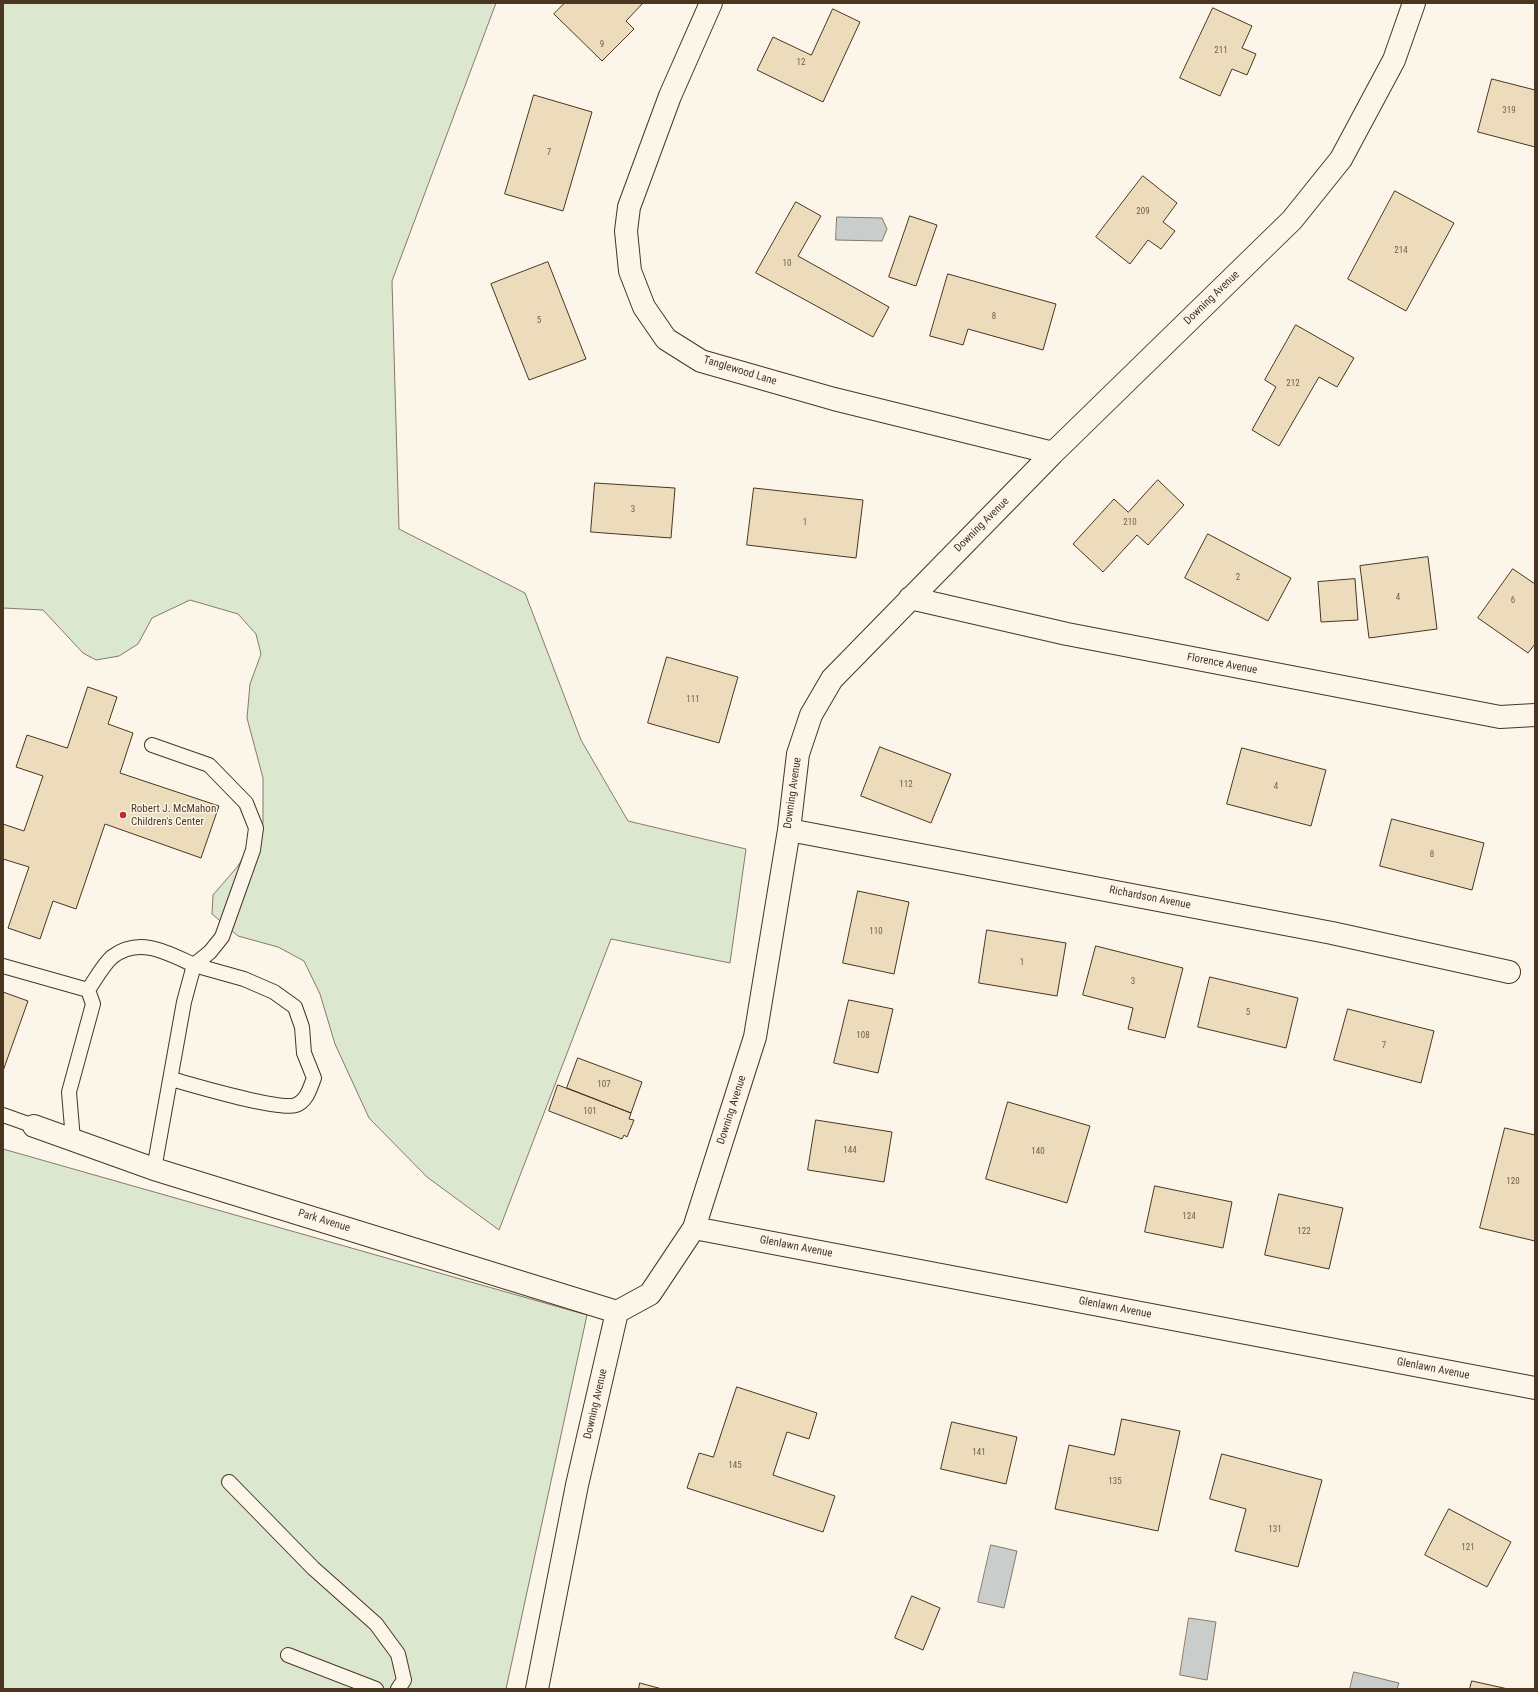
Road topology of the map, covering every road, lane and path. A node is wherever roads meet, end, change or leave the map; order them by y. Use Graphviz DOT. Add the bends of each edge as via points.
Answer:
graph roads {
  1 [pos="711,3"];
  2 [pos="1414,3"];
  3 [pos="1053,453"];
  4 [pos="910,598"];
  5 [pos="1535,715"];
  6 [pos="152,745"];
  7 [pos="789,830"];
  8 [pos="194,965"];
  9 [pos="3,966"];
  10 [pos="1509,972"];
  11 [pos="88,990"];
  12 [pos="171,1079"];
  13 [pos="3,1115"];
  14 [pos="34,1126"];
  15 [pos="73,1140"];
  16 [pos="154,1169"];
  17 [pos="694,1228"];
  18 [pos="617,1312"];
  19 [pos="1535,1388"];
  20 [pos="229,1482"];
  21 [pos="288,1655"];
  22 [pos="376,1689"];
  23 [pos="398,1689"];
  24 [pos="537,1689"];
  1 -- 3 [label="street, Tanglewood Lane" via="670,96 629,207 626,231 630,271 644,306 666,338 701,361 834,399"];
  2 -- 3 [label="street, Downing Avenue" via="1394,60 1341,159 1292,220"];
  3 -- 4 [label="street, Downing Avenue"];
  4 -- 5 [label="street, Florence Avenue" via="1067,634 1492,715"];
  4 -- 7 [label="street, Downing Avenue" via="832,679 811,715 798,754"];
  6 -- 8 [label="lane" via="209,765 246,803 256,828 253,850 222,937 210,952"];
  7 -- 10 [label="street, Richardson Avenue" via="1332,933"];
  7 -- 17 [label="street, Downing Avenue" via="755,1037"];
  8 -- 11 [label="lane" via="162,950 148,947 129,949 112,958"];
  8 -- 12 [label="lane" via="184,1002"];
  8 -- 12 [label="lane" via="244,979 274,992 295,1007 302,1027 304,1053 314,1078 306,1097 296,1105 274,1106"];
  9 -- 11 [label="lane"];
  11 -- 15 [label="lane" via="93,1004 69,1092"];
  12 -- 16 [label="lane"];
  13 -- 14 [label="lane"];
  14 -- 15 [label="street, Park Avenue"];
  15 -- 16 [label="street, Park Avenue"];
  16 -- 18 [label="street, Park Avenue"];
  17 -- 18 [label="street, Downing Avenue" via="650,1294"];
  17 -- 19 [label="street, Glenlawn Avenue"];
  18 -- 24 [label="street, Downing Avenue" via="577,1486"];
  20 -- 23 [label="lane" via="313,1568 376,1624 398,1654 404,1680"];
  21 -- 22 [label="lane"];
}
